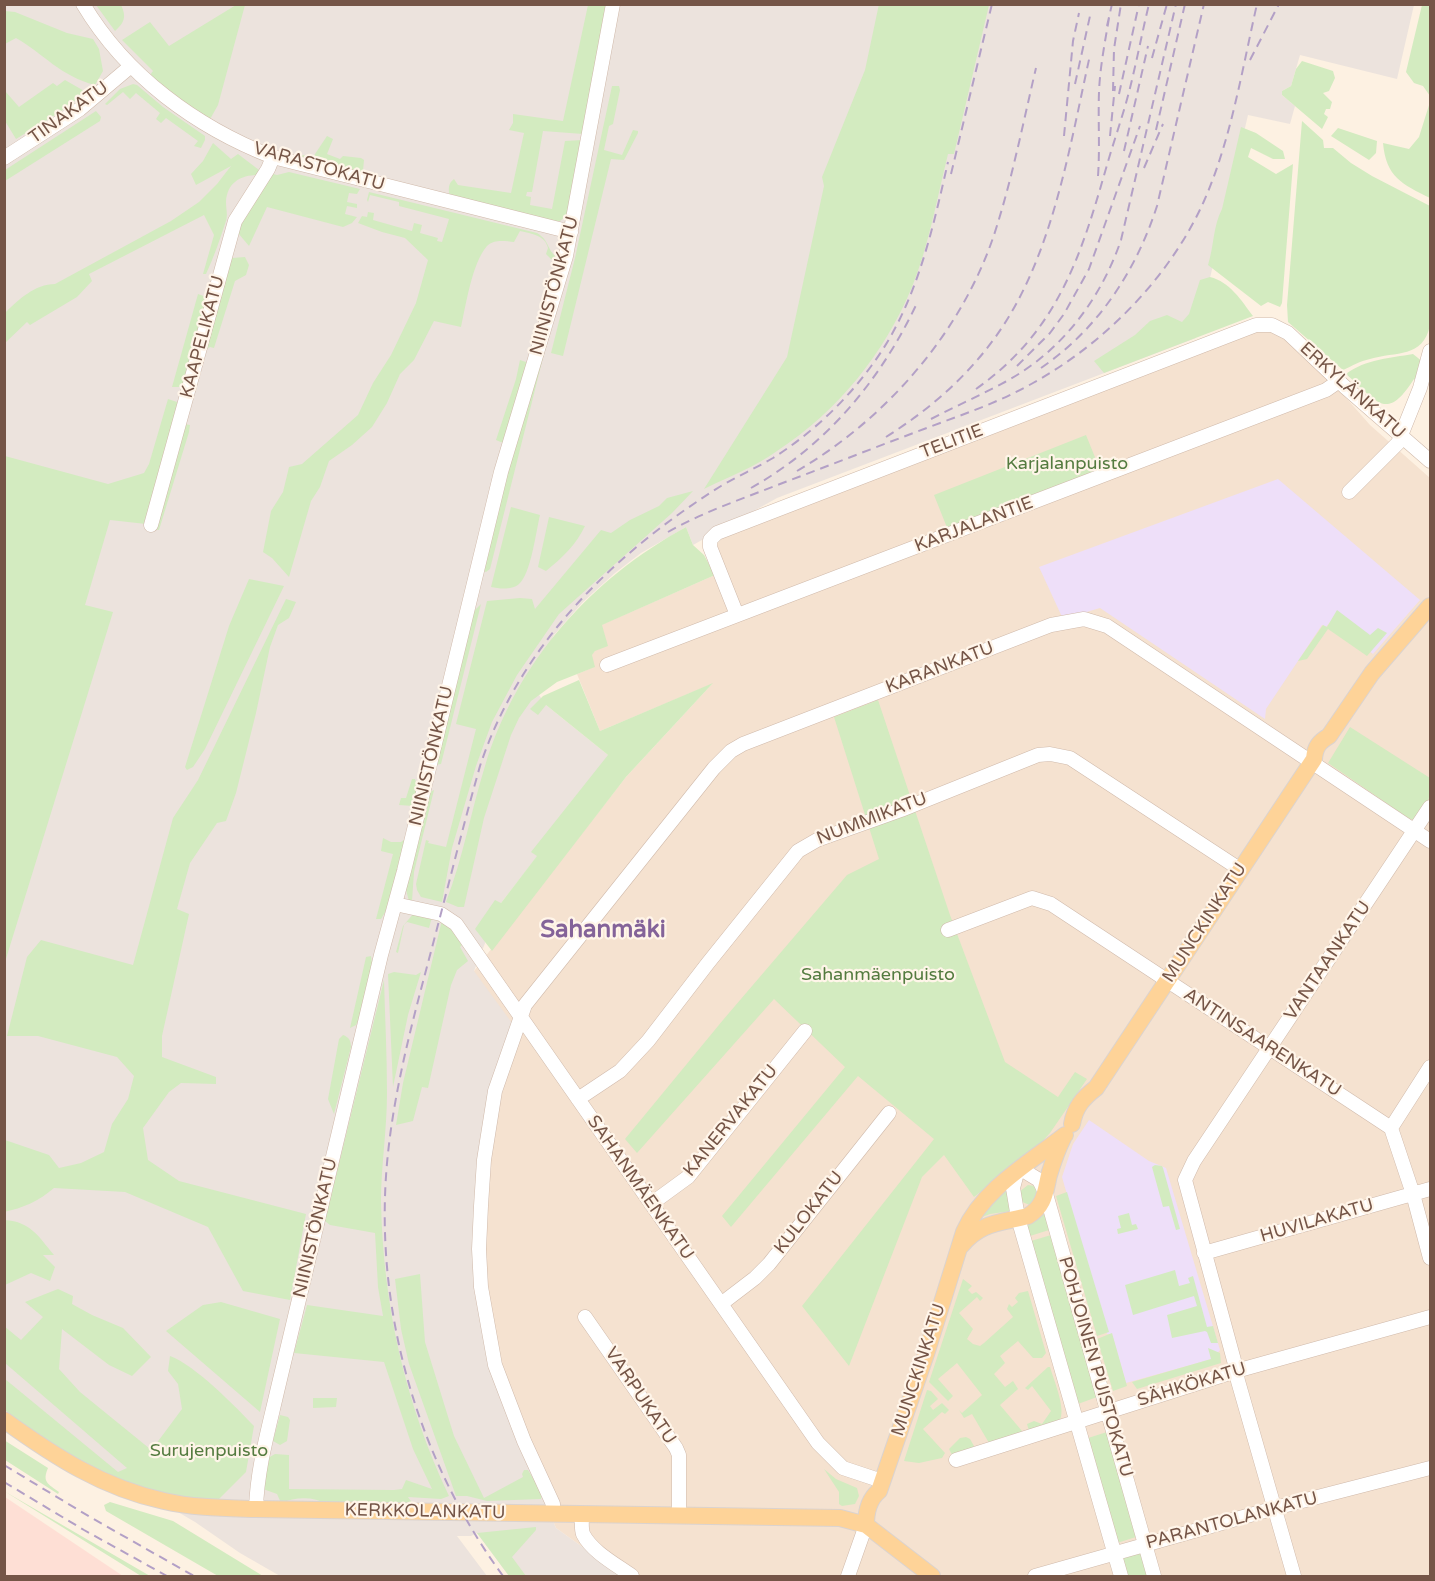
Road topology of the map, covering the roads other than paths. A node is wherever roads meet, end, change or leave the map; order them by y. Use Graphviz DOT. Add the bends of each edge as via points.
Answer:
graph roads {
  1 [pos="83,4"];
  2 [pos="613,4"];
  3 [pos="131,66"];
  4 [pos="273,157"];
  5 [pos="4,158"];
  6 [pos="571,232"];
  7 [pos="1272,325"];
  8 [pos="1431,351"];
  9 [pos="1429,367"];
  10 [pos="1339,381"];
  11 [pos="1400,435"];
  12 [pos="1431,461"];
  13 [pos="1348,492"];
  14 [pos="151,525"];
  15 [pos="1431,606"];
  16 [pos="737,615"];
  17 [pos="607,665"];
  18 [pos="1313,760"];
  19 [pos="1431,807"];
  20 [pos="1415,830"];
  21 [pos="1431,841"];
  22 [pos="1240,870"];
  23 [pos="395,904"];
  24 [pos="948,930"];
  25 [pos="1168,981"];
  26 [pos="521,1017"];
  27 [pos="805,1031"];
  28 [pos="1269,1048"];
  29 [pos="1431,1067"];
  30 [pos="578,1099"];
  31 [pos="889,1113"];
  32 [pos="1391,1128"];
  33 [pos="1068,1129"];
  34 [pos="1019,1171"];
  35 [pos="1431,1190"];
  36 [pos="1046,1194"];
  37 [pos="1413,1194"];
  38 [pos="651,1204"];
  39 [pos="1018,1218"];
  40 [pos="959,1249"];
  41 [pos="1204,1253"];
  42 [pos="1431,1258"];
  43 [pos="721,1304"];
  44 [pos="585,1317"];
  45 [pos="1431,1317"];
  46 [pos="1236,1371"];
  47 [pos="1108,1413"];
  48 [pos="4,1420"];
  49 [pos="1076,1423"];
  50 [pos="956,1461"];
  51 [pos="1431,1468"];
  52 [pos="881,1486"];
  53 [pos="1275,1508"];
  54 [pos="256,1509"];
  55 [pos="553,1514"];
  56 [pos="582,1514"];
  57 [pos="679,1516"];
  58 [pos="866,1525"];
  59 [pos="1145,1545"];
  60 [pos="1114,1555"];
  61 [pos="632,1576"];
  62 [pos="848,1576"];
  63 [pos="932,1576"];
  64 [pos="1035,1576"];
  65 [pos="1121,1576"];
  66 [pos="1154,1576"];
  67 [pos="1294,1576"];
  1 -- 3 [label="street, VARASTOKATU"];
  2 -- 6 [label="street, NIINISTÖNKATU"];
  3 -- 4 [label="street, VARASTOKATU" via="207,126"];
  3 -- 5 [label="street, TINAKATU" via="80,109"];
  4 -- 6 [label="street, VARASTOKATU"];
  4 -- 14 [label="street, KAAPELIKATU" via="235,221"];
  6 -- 23 [label="street, NIINISTÖNKATU" via="501,472"];
  7 -- 10 [label="street, ERKYLÄNKATU" via="1288,333"];
  7 -- 16 [label="street, TELITIE" via="1256,325 717,533 710,540 710,547"];
  8 -- 9 [label="street"];
  9 -- 11 [label="street"];
  10 -- 11 [label="street, ERKYLÄNKATU"];
  10 -- 16 [label="street, KARJALANTIE" via="1320,392"];
  11 -- 12 [label="street, ERKYLÄNKATU"];
  11 -- 13 [label="street" via="1395,446"];
  15 -- 18 [label="main road, MUNCKINKATU" via="1372,673 1329,736 1321,741"];
  16 -- 17 [label="street, KARJALANTIE"];
  18 -- 20 [label="street, KARANKATU"];
  18 -- 22 [label="main road, MUNCKINKATU"];
  18 -- 26 [label="street, KARANKATU" via="1107,626 1084,619 1057,623 731,751 525,1005"];
  19 -- 20 [label="street, VANTAANKATU"];
  20 -- 21 [label="street, KARANKATU"];
  20 -- 28 [label="street, VANTAANKATU"];
  22 -- 25 [label="main road, MUNCKINKATU"];
  22 -- 30 [label="street, NUMMIKATU" via="1070,758 1038,755 817,840 798,851 648,1041 620,1071"];
  23 -- 26 [label="street, SAHANMÄENKATU" via="441,914 456,924"];
  23 -- 54 [label="street, NIINISTÖNKATU" via="279,1382 260,1465"];
  24 -- 25 [label="street, ANTINSAARENKATU" via="1032,898 1051,904"];
  25 -- 28 [label="street, ANTINSAARENKATU"];
  25 -- 33 [label="main road, MUNCKINKATU" via="1096,1088 1084,1097"];
  26 -- 30 [label="street, SAHANMÄENKATU"];
  26 -- 55 [label="street, KARANKATU" via="495,1091 488,1128 481,1206 481,1287 495,1365 553,1504"];
  27 -- 38 [label="street, KANERVAKATU" via="688,1177"];
  28 -- 32 [label="street, ANTINSAARENKATU"];
  28 -- 41 [label="street, VANTAANKATU" via="1186,1175 1185,1186"];
  29 -- 32 [label="street"];
  30 -- 38 [label="street, SAHANMÄENKATU"];
  31 -- 43 [label="street, KULOKATU" via="769,1264"];
  32 -- 37 [label="street"];
  33 -- 34 [label="main road, MUNCKINKATU"];
  33 -- 36 [label="main road, MUNCKINKATU" via="1055,1155"];
  34 -- 36 [label="street, POHJOINEN PUISTOKATU" via="1039,1180"];
  34 -- 39 [label="street, POHJOINEN PUISTOKATU" via="1013,1188"];
  34 -- 40 [label="main road, MUNCKINKATU" via="978,1206"];
  35 -- 37 [label="street, HUVILAKATU"];
  36 -- 39 [label="main road, MUNCKINKATU" via="1035,1212"];
  36 -- 47 [label="street, POHJOINEN PUISTOKATU"];
  37 -- 41 [label="street, HUVILAKATU"];
  37 -- 42 [label="street"];
  38 -- 43 [label="street, SAHANMÄENKATU"];
  39 -- 40 [label="main road, MUNCKINKATU" via="983,1227"];
  39 -- 49 [label="street, POHJOINEN PUISTOKATU"];
  40 -- 52 [label="main road, MUNCKINKATU"];
  41 -- 46 [label="street"];
  43 -- 52 [label="street, SAHANMÄENKATU" via="829,1456"];
  44 -- 57 [label="street, VARPUKATU" via="676,1448"];
  45 -- 46 [label="street, SÄHKÖKATU"];
  46 -- 47 [label="street, SÄHKÖKATU"];
  46 -- 53 [label="street"];
  47 -- 49 [label="street, SÄHKÖKATU"];
  47 -- 59 [label="street, POHJOINEN PUISTOKATU"];
  48 -- 54 [label="main road, KERKKOLANKATU" via="58,1458 125,1490 196,1507"];
  49 -- 50 [label="street, SÄHKÖKATU"];
  49 -- 60 [label="street, POHJOINEN PUISTOKATU"];
  51 -- 53 [label="street, PARANTOLANKATU"];
  52 -- 58 [label="main road, MUNCKINKATU" via="866,1514"];
  53 -- 59 [label="street, PARANTOLANKATU"];
  53 -- 67 [label="street"];
  54 -- 55 [label="main road, KERKKOLANKATU"];
  55 -- 56 [label="main road, KERKKOLANKATU"];
  56 -- 57 [label="main road, KERKKOLANKATU"];
  56 -- 61 [label="street" via="582,1532 587,1539"];
  57 -- 58 [label="main road, KERKKOLANKATU" via="840,1518"];
  58 -- 62 [label="street, MUNCKINKATU"];
  58 -- 63 [label="main road"];
  59 -- 60 [label="street, PARANTOLANKATU"];
  59 -- 66 [label="street, POHJOINEN PUISTOKATU"];
  60 -- 64 [label="street, PARANTOLANKATU"];
  60 -- 65 [label="street, POHJOINEN PUISTOKATU"];
}
